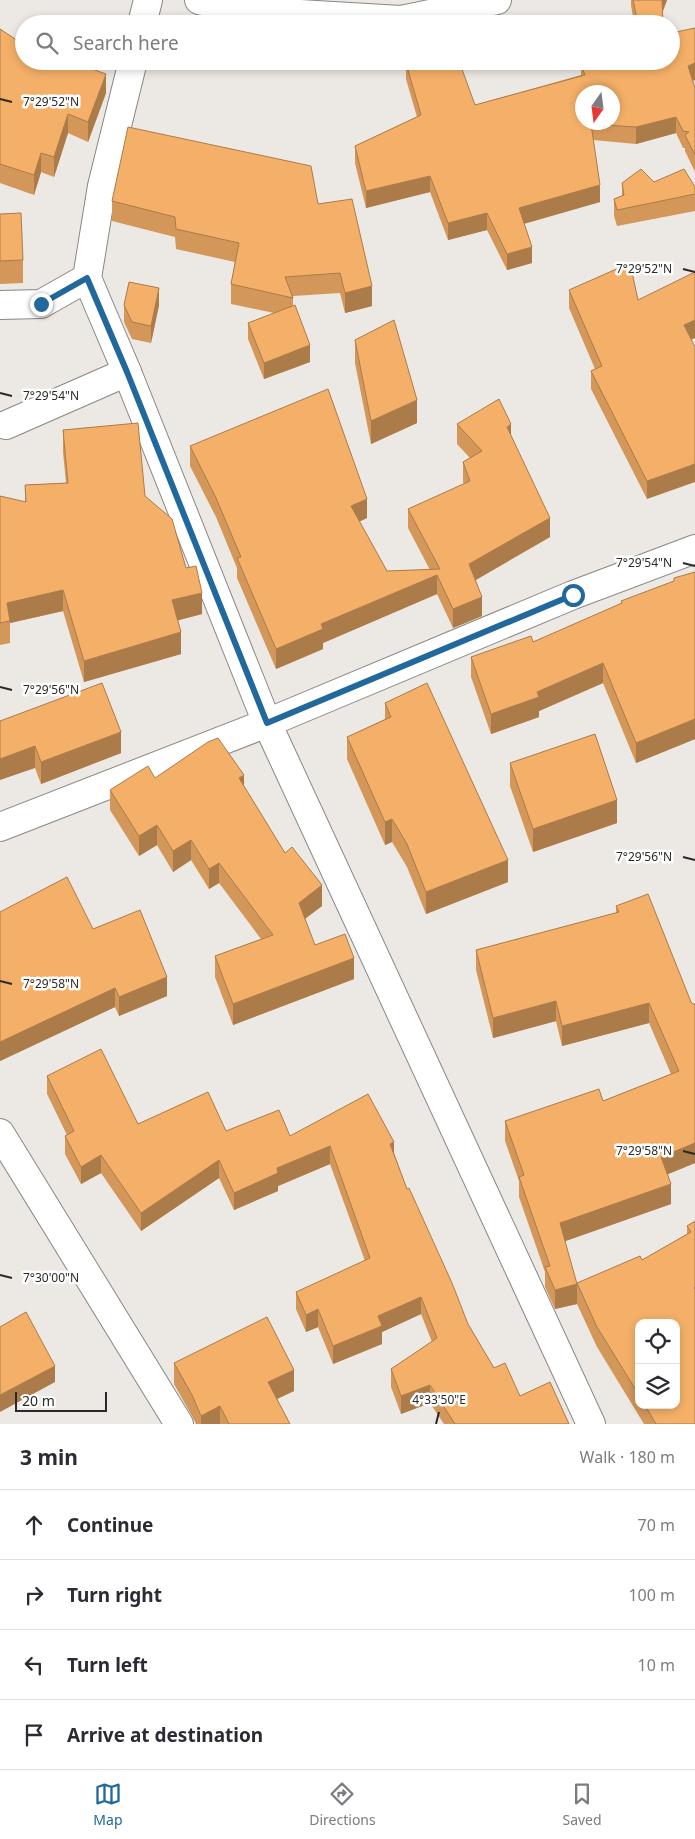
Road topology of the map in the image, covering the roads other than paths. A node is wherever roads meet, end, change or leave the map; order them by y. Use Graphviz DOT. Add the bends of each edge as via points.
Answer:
graph roads {
  1 [pos="148,0"];
  2 [pos="199,0"];
  3 [pos="496,0"];
  4 [pos="144,15"];
  5 [pos="325,15"];
  6 [pos="425,15"];
  7 [pos="131,70"];
  8 [pos="87,278"];
  9 [pos="0,305"];
  10 [pos="127,372"];
  11 [pos="6,425"];
  12 [pos="695,549"];
  13 [pos="267,723"];
  14 [pos="0,827"];
  15 [pos="0,1133"];
  16 [pos="179,1424"];
  17 [pos="591,1424"];
  1 -- 4 [label="street"];
  2 -- 5 [label="street" via="249,10"];
  3 -- 6 [label="street"];
  7 -- 8 [label="street" via="102,186"];
  8 -- 9 [label="street" via="41,304"];
  8 -- 10 [label="street"];
  10 -- 11 [label="street"];
  10 -- 13 [label="street"];
  12 -- 13 [label="street" via="573,595"];
  13 -- 14 [label="street"];
  13 -- 17 [label="street"];
  15 -- 16 [label="street"];
}
